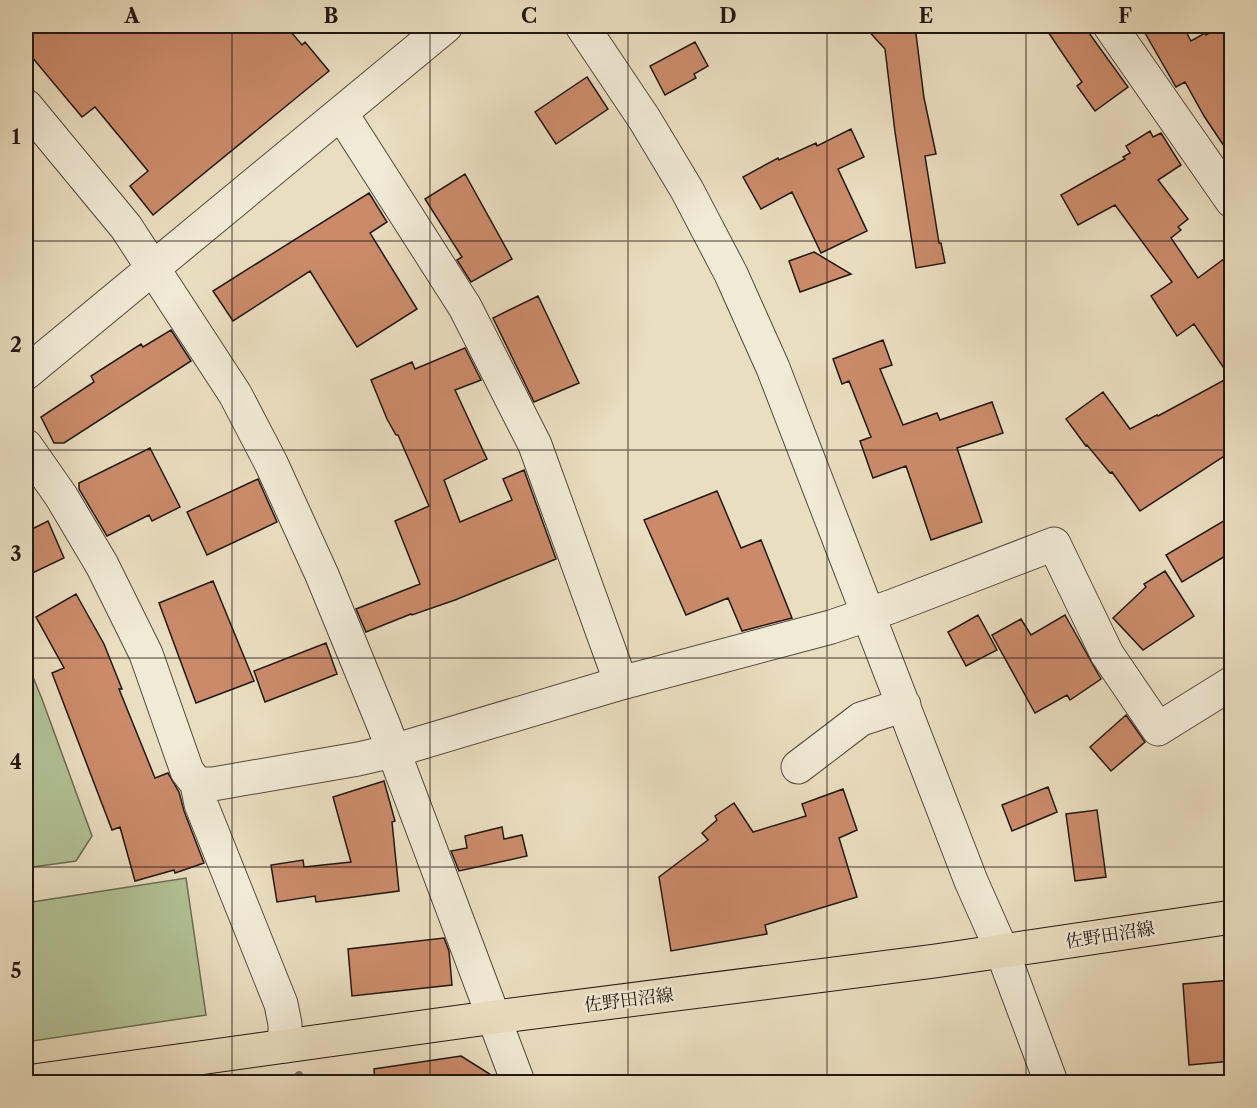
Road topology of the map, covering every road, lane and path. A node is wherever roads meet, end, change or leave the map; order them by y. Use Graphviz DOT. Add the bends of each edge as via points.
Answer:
graph roads {
  1 [pos="446,26"];
  2 [pos="582,26"];
  3 [pos="1110,26"];
  4 [pos="26,105"];
  5 [pos="341,113"];
  6 [pos="1232,201"];
  7 [pos="153,268"];
  8 [pos="26,373"];
  9 [pos="26,446"];
  10 [pos="869,614"];
  11 [pos="621,683"];
  12 [pos="1232,683"];
  13 [pos="904,705"];
  14 [pos="393,751"];
  15 [pos="798,767"];
  16 [pos="197,784"];
  17 [pos="1232,917"];
  18 [pos="1002,951"];
  19 [pos="495,1017"];
  20 [pos="285,1046"];
  21 [pos="26,1082"];
  22 [pos="518,1083"];
  23 [pos="1051,1083"];
  1 -- 5 [label="street"];
  2 -- 10 [label="street" via="687,190 730,274 773,368"];
  3 -- 6 [label="street"];
  4 -- 7 [label="street" via="126,227"];
  5 -- 7 [label="street"];
  5 -- 11 [label="street" via="465,307 535,445"];
  7 -- 8 [label="street"];
  7 -- 14 [label="street" via="235,394 271,463 322,575"];
  9 -- 16 [label="street" via="102,565 146,654 187,771"];
  10 -- 11 [label="street"];
  10 -- 12 [label="street" via="1054,544 1107,654 1158,729"];
  10 -- 13 [label="street"];
  11 -- 14 [label="street"];
  13 -- 15 [label="street" via="861,719"];
  13 -- 18 [label="street"];
  14 -- 16 [label="street"];
  14 -- 19 [label="street"];
  16 -- 20 [label="street" via="201,804 281,1004"];
  17 -- 18 [label="main road, 佐野田沼線"];
  18 -- 19 [label="main road, 佐野田沼線"];
  18 -- 23 [label="street"];
  19 -- 20 [label="main road, 佐野田沼線"];
  19 -- 22 [label="street"];
  20 -- 21 [label="main road, 佐野田沼線"];
}
